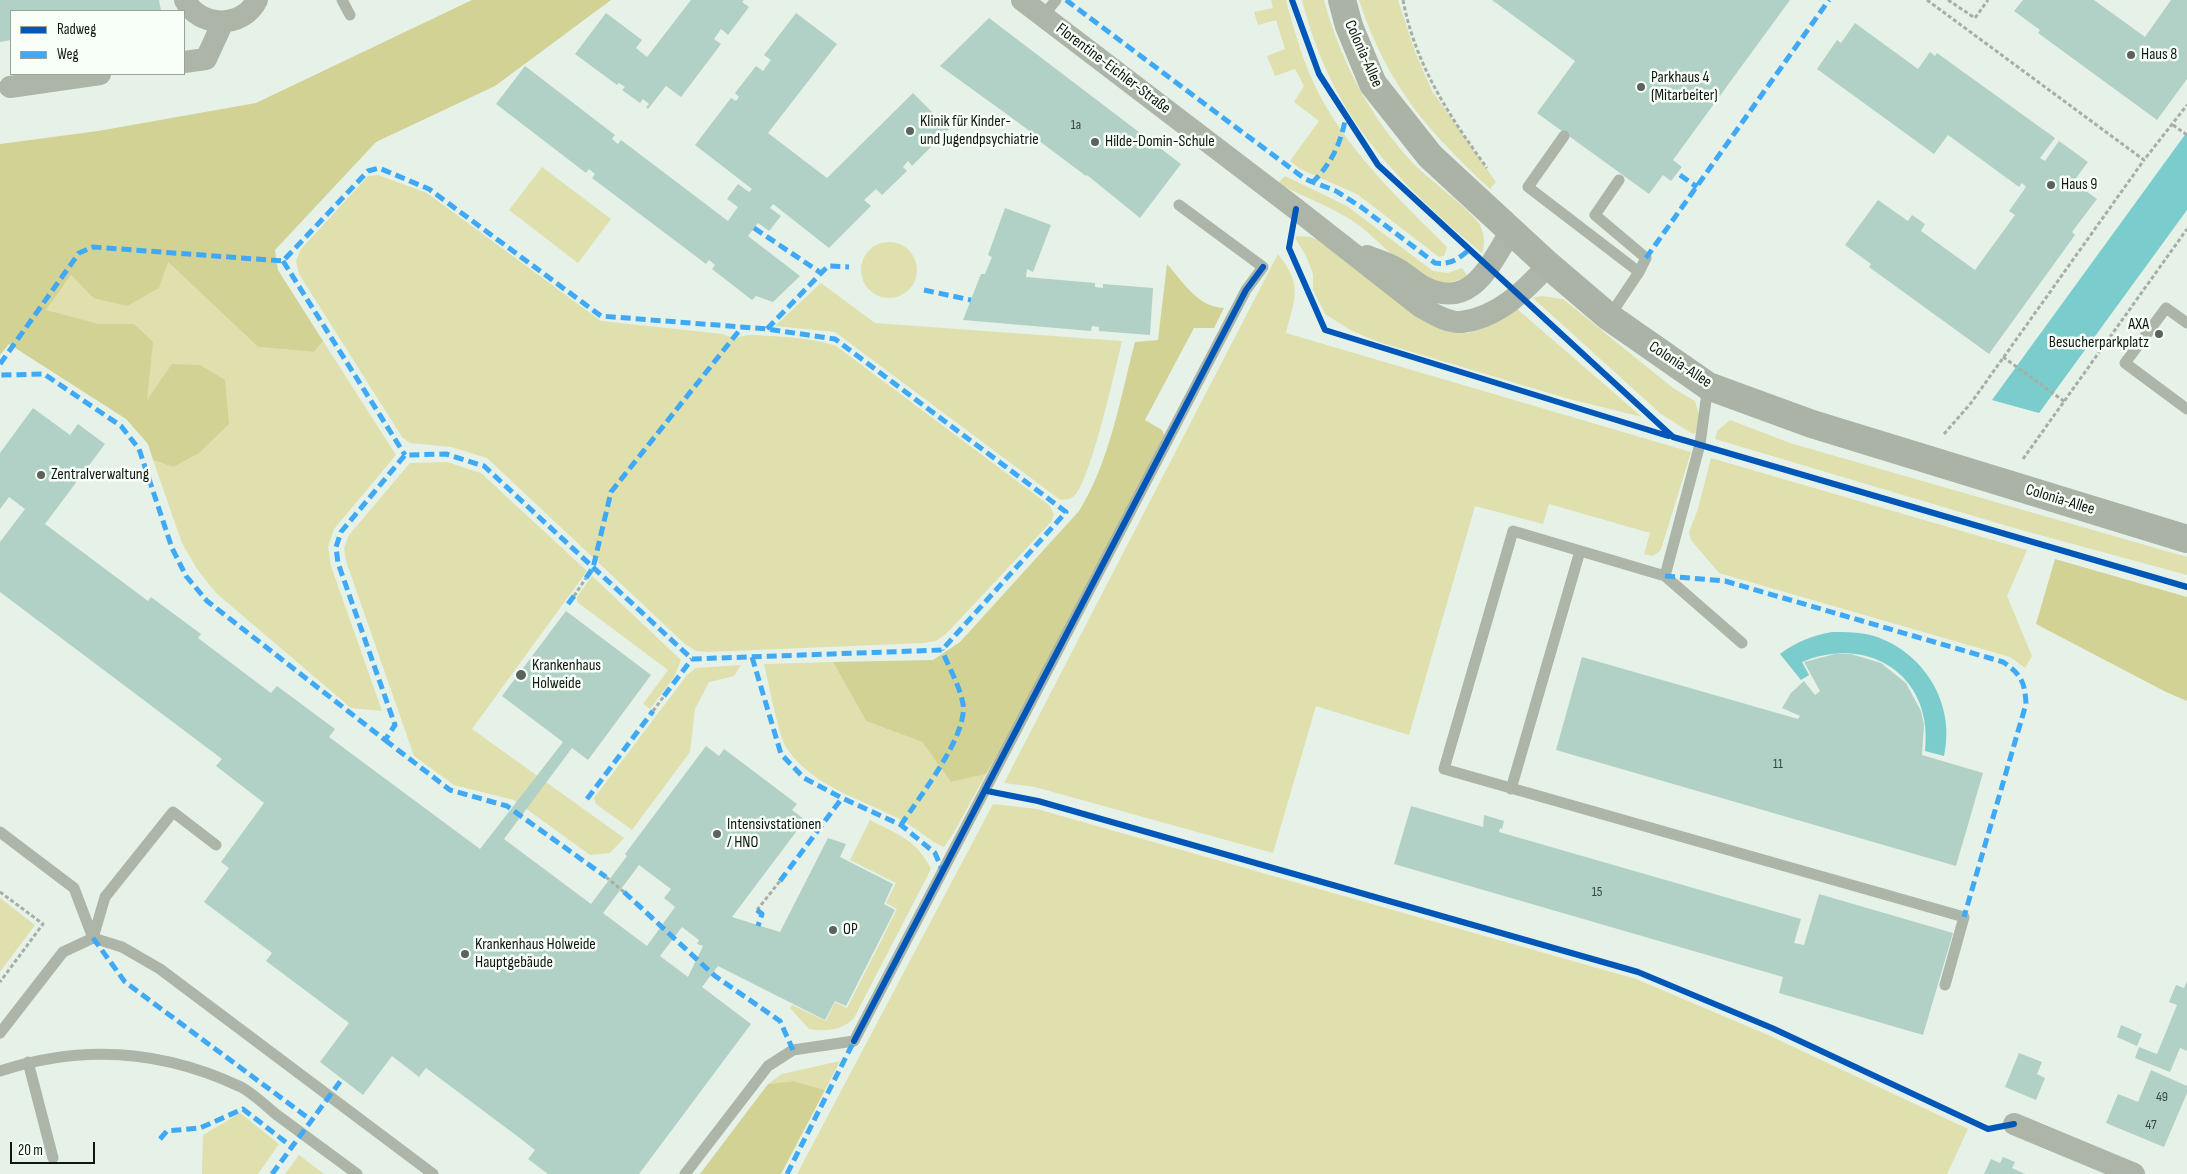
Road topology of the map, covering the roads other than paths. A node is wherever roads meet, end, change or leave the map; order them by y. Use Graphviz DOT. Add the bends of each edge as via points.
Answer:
graph roads {
  1 [pos="185,0"];
  2 [pos="257,0"];
  3 [pos="342,0"];
  4 [pos="1022,0"];
  5 [pos="1342,0"];
  6 [pos="1050,8"];
  7 [pos="350,15"];
  8 [pos="223,22"];
  9 [pos="185,62"];
  10 [pos="93,75"];
  11 [pos="5,87"];
  12 [pos="1564,136"];
  13 [pos="1619,180"];
  14 [pos="1180,205"];
  15 [pos="1511,231"];
  16 [pos="1346,248"];
  17 [pos="1548,265"];
  18 [pos="1639,272"];
  19 [pos="1609,318"];
  20 [pos="2187,323"];
  21 [pos="1708,386"];
  22 [pos="2187,409"];
  23 [pos="2187,540"];
  24 [pos="1580,551"];
  25 [pos="1665,576"];
  26 [pos="1742,643"];
  27 [pos="1511,789"];
  28 [pos="0,832"];
  29 [pos="216,845"];
  30 [pos="93,938"];
  31 [pos="1945,985"];
  32 [pos="0,1033"];
  33 [pos="28,1062"];
  34 [pos="0,1071"];
  35 [pos="2014,1124"];
  36 [pos="54,1158"];
  37 [pos="357,1174"];
  38 [pos="433,1174"];
  39 [pos="685,1174"];
  40 [pos="2134,1174"];
  1 -- 8 [label="street" via="197,14 209,21"];
  2 -- 8 [label="street" via="246,14"];
  3 -- 7 [label="lane"];
  4 -- 6 [label="street, Florentine-Eichler-Straße"];
  5 -- 15 [label="main road, Colonia-Allee" via="1373,84 1430,156"];
  6 -- 16 [label="street, Florentine-Eichler-Straße"];
  8 -- 9 [label="street" via="206,59"];
  10 -- 11 [label="street"];
  12 -- 18 [label="lane" via="1528,187"];
  13 -- 18 [label="lane" via="1595,215 1646,258"];
  14 -- 39 [label="lane" via="1263,267 1246,290 854,1041 793,1050 768,1066"];
  15 -- 16 [label="street, Florentine-Eichler-Straße" via="1481,278 1464,292 1446,295 1424,287 1397,268"];
  15 -- 17 [label="main road, Colonia-Allee"];
  16 -- 17 [label="street, Florentine-Eichler-Straße" via="1421,307 1460,322 1486,315 1520,295"];
  17 -- 19 [label="main road, Colonia-Allee"];
  18 -- 19 [label="lane"];
  19 -- 21 [label="main road, Colonia-Allee"];
  20 -- 22 [label="lane" via="2166,308 2125,364"];
  21 -- 23 [label="main road, Colonia-Allee" via="1812,424"];
  21 -- 25 [label="lane" via="1700,444"];
  24 -- 25 [label="lane"];
  24 -- 27 [label="lane"];
  24 -- 27 [label="lane" via="1513,531 1452,740 1444,769"];
  25 -- 26 [label="lane"];
  27 -- 31 [label="lane" via="1964,917"];
  28 -- 30 [label="lane" via="74,888"];
  29 -- 30 [label="lane" via="173,812 105,897"];
  30 -- 32 [label="lane" via="63,952"];
  30 -- 38 [label="lane" via="122,947 160,969"];
  33 -- 34 [label="lane"];
  33 -- 36 [label="lane"];
  33 -- 37 [label="lane" via="117,1053 180,1064 242,1088"];
  35 -- 40 [label="street"];
}
